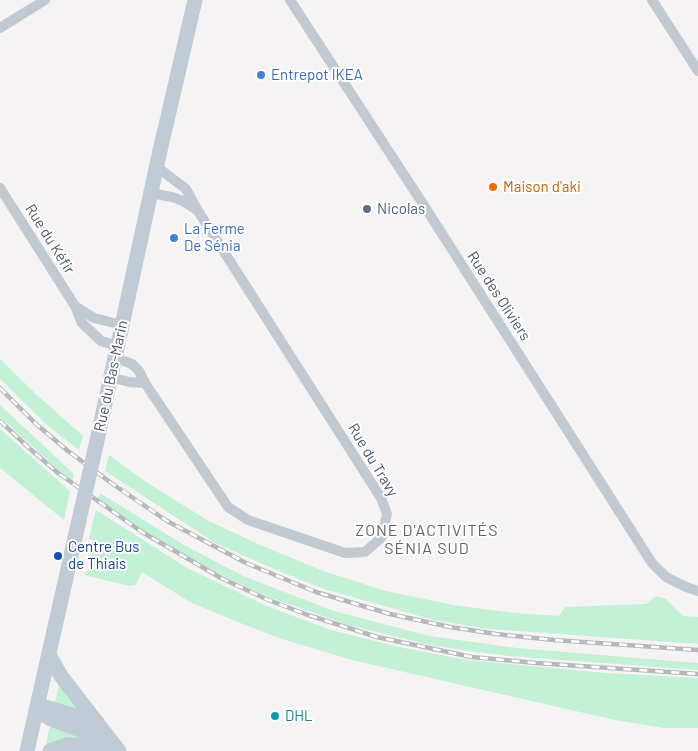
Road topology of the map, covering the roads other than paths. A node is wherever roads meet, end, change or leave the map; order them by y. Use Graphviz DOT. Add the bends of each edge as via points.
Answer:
graph roads {
  1 [pos="45,0"];
  2 [pos="194,0"];
  3 [pos="290,0"];
  4 [pos="652,0"];
  5 [pos="0,28"];
  6 [pos="698,71"];
  7 [pos="157,167"];
  8 [pos="0,188"];
  9 [pos="151,193"];
  10 [pos="198,211"];
  11 [pos="75,306"];
  12 [pos="122,325"];
  13 [pos="116,352"];
  14 [pos="110,377"];
  15 [pos="145,383"];
  16 [pos="698,592"];
  17 [pos="49,655"];
  18 [pos="36,710"];
  19 [pos="97,722"];
  20 [pos="27,751"];
  21 [pos="50,751"];
  22 [pos="102,751"];
  23 [pos="108,751"];
  24 [pos="119,751"];
  1 -- 5 [label="street"];
  2 -- 7 [label="main road, Rue du Bas-Marin"];
  3 -- 16 [label="street, Rue des Oliviers" via="652,563 666,577"];
  4 -- 6 [label="street"];
  7 -- 9 [label="main road, Rue du Bas-Marin"];
  7 -- 10 [label="street, Rue du Travy" via="186,189"];
  8 -- 11 [label="street, Rue du Kéfir"];
  9 -- 10 [label="street, Rue du Travy" via="183,201"];
  9 -- 12 [label="main road, Rue du Bas-Marin"];
  10 -- 15 [label="street, Rue du Travy" via="381,498 387,514 382,537 365,552 345,553 248,520 228,507"];
  11 -- 12 [label="street, Rue du Kéfir" via="94,318"];
  11 -- 13 [label="street, Rue du Kéfir" via="80,319 92,333"];
  12 -- 13 [label="main road, Rue du Bas-Marin"];
  13 -- 14 [label="main road, Rue du Bas-Marin"];
  13 -- 15 [label="street, Rue du Travy" via="136,367"];
  14 -- 15 [label="street"];
  14 -- 17 [label="main road, Rue du Bas-Marin, bridge"];
  17 -- 18 [label="main road, Rue du Bas-Marin"];
  17 -- 19 [label="main road"];
  18 -- 19 [label="main road" via="45,707"];
  18 -- 20 [label="main road, Rue du Bas-Marin"];
  18 -- 23 [label="main road" via="91,734"];
  19 -- 24 [label="main road"];
  21 -- 22 [label="main road" via="66,745 89,746"];
}
